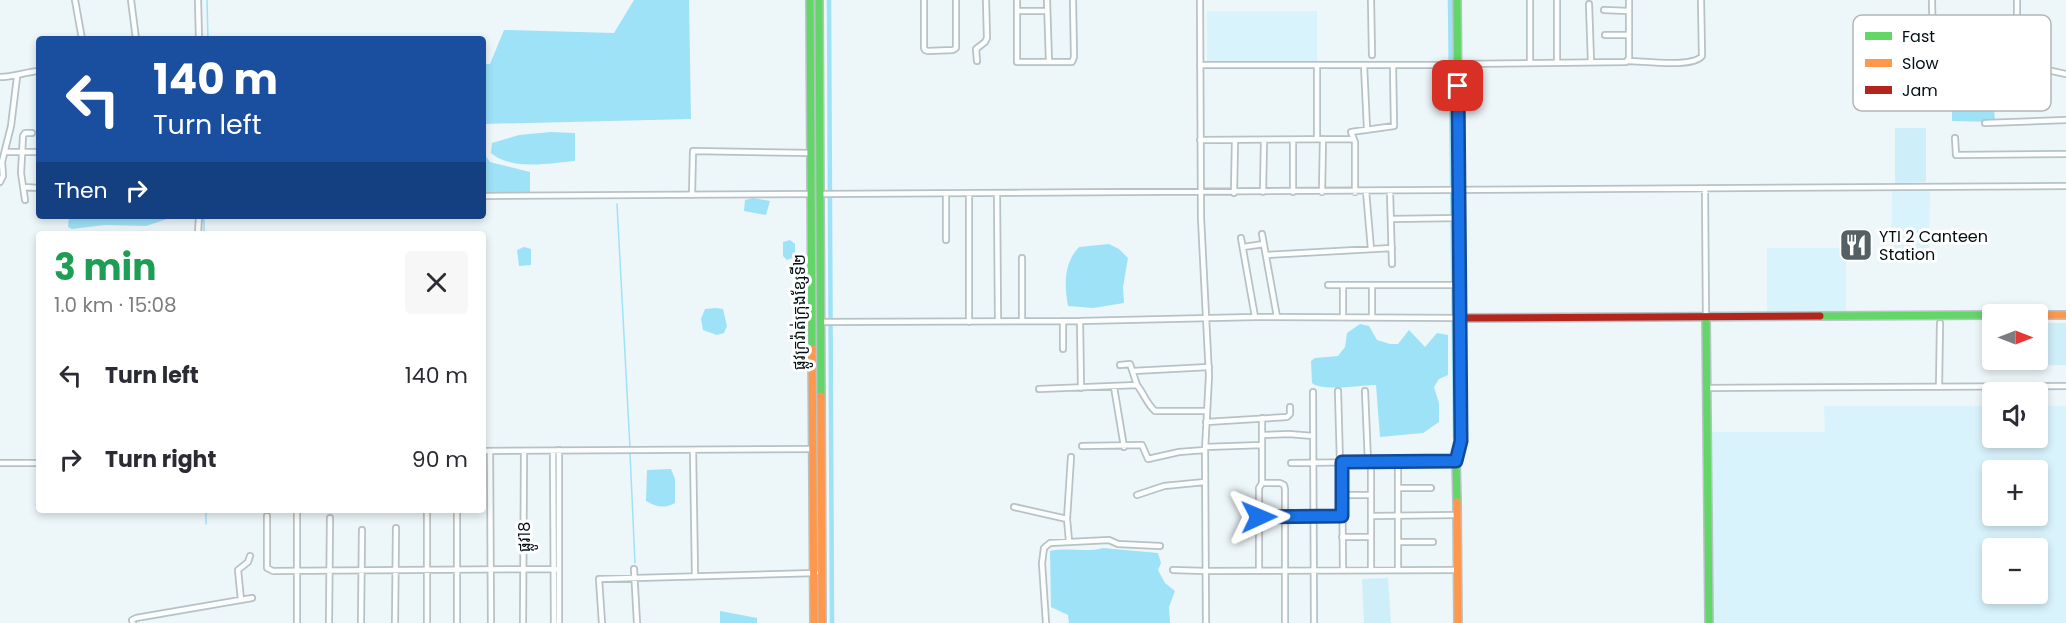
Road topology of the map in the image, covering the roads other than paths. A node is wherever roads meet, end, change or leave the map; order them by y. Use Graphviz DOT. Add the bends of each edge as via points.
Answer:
graph roads {
  1 [pos="75,0"];
  2 [pos="131,0"];
  3 [pos="198,0"];
  4 [pos="810,0"];
  5 [pos="819,0"];
  6 [pos="924,0"];
  7 [pos="956,0"];
  8 [pos="986,0"];
  9 [pos="1017,0"];
  10 [pos="1047,0"];
  11 [pos="1073,0"];
  12 [pos="1200,0"];
  13 [pos="1371,0"];
  14 [pos="1457,0"];
  15 [pos="1530,0"];
  16 [pos="1557,0"];
  17 [pos="1629,0"];
  18 [pos="1701,0"];
  19 [pos="1932,0"];
  20 [pos="2017,0"];
  21 [pos="1589,4"];
  22 [pos="1604,10"];
  23 [pos="1017,11"];
  24 [pos="1047,11"];
  25 [pos="1629,11"];
  26 [pos="1932,15"];
  27 [pos="2018,15"];
  28 [pos="1605,35"];
  29 [pos="1629,35"];
  30 [pos="81,36"];
  31 [pos="136,36"];
  32 [pos="198,36"];
  33 [pos="1372,55"];
  34 [pos="977,61"];
  35 [pos="1628,61"];
  36 [pos="1048,62"];
  37 [pos="1557,62"];
  38 [pos="1591,62"];
  39 [pos="1530,63"];
  40 [pos="1200,65"];
  41 [pos="1317,65"];
  42 [pos="1364,65"];
  43 [pos="1393,65"];
  44 [pos="1455,65"];
  45 [pos="36,71"];
  46 [pos="2051,71"];
  47 [pos="2066,74"];
  48 [pos="0,77"];
  49 [pos="16,77"];
  50 [pos="2066,120"];
  51 [pos="1984,123"];
  52 [pos="1366,129"];
  53 [pos="32,133"];
  54 [pos="1955,138"];
  55 [pos="1320,139"];
  56 [pos="1200,140"];
  57 [pos="1235,140"];
  58 [pos="1264,140"];
  59 [pos="1293,140"];
  60 [pos="1354,140"];
  61 [pos="5,152"];
  62 [pos="36,152"];
  63 [pos="21,153"];
  64 [pos="812,153"];
  65 [pos="2066,154"];
  66 [pos="0,182"];
  67 [pos="2066,186"];
  68 [pos="24,187"];
  69 [pos="36,188"];
  70 [pos="1706,189"];
  71 [pos="1455,190"];
  72 [pos="1366,191"];
  73 [pos="1390,191"];
  74 [pos="1201,192"];
  75 [pos="1263,192"];
  76 [pos="1293,192"];
  77 [pos="1322,192"];
  78 [pos="1355,192"];
  79 [pos="1234,193"];
  80 [pos="822,194"];
  81 [pos="946,194"];
  82 [pos="969,194"];
  83 [pos="997,194"];
  84 [pos="692,195"];
  85 [pos="486,196"];
  86 [pos="25,200"];
  87 [pos="1457,218"];
  88 [pos="1391,219"];
  89 [pos="1420,219"];
  90 [pos="1420,227"];
  91 [pos="1262,234"];
  92 [pos="1241,238"];
  93 [pos="946,240"];
  94 [pos="1264,244"];
  95 [pos="1243,247"];
  96 [pos="1392,248"];
  97 [pos="1371,249"];
  98 [pos="1266,255"];
  99 [pos="1022,258"];
  100 [pos="1392,264"];
  101 [pos="1329,285"];
  102 [pos="1343,285"];
  103 [pos="1372,285"];
  104 [pos="1455,285"];
  105 [pos="1982,315"];
  106 [pos="2048,315"];
  107 [pos="2066,315"];
  108 [pos="1255,317"];
  109 [pos="1277,317"];
  110 [pos="1343,317"];
  111 [pos="1372,317"];
  112 [pos="1706,317"];
  113 [pos="1206,318"];
  114 [pos="1456,318"];
  115 [pos="969,321"];
  116 [pos="998,321"];
  117 [pos="1023,321"];
  118 [pos="1063,321"];
  119 [pos="1080,321"];
  120 [pos="819,322"];
  121 [pos="1940,323"];
  122 [pos="1063,348"];
  123 [pos="1120,365"];
  124 [pos="1209,367"];
  125 [pos="1133,371"];
  126 [pos="1137,385"];
  127 [pos="2066,386"];
  128 [pos="1114,387"];
  129 [pos="1939,387"];
  130 [pos="1081,388"];
  131 [pos="1706,388"];
  132 [pos="1039,389"];
  133 [pos="1338,391"];
  134 [pos="1365,391"];
  135 [pos="1313,392"];
  136 [pos="1290,407"];
  137 [pos="1207,411"];
  138 [pos="1262,418"];
  139 [pos="1206,422"];
  140 [pos="1262,435"];
  141 [pos="1313,436"];
  142 [pos="1262,445"];
  143 [pos="1082,446"];
  144 [pos="1124,447"];
  145 [pos="1205,448"];
  146 [pos="817,449"];
  147 [pos="693,450"];
  148 [pos="486,451"];
  149 [pos="490,451"];
  150 [pos="524,451"];
  151 [pos="556,451"];
  152 [pos="1071,457"];
  153 [pos="1456,461"];
  154 [pos="1341,462"];
  155 [pos="1369,462"];
  156 [pos="1398,462"];
  157 [pos="0,463"];
  158 [pos="36,463"];
  159 [pos="1291,463"];
  160 [pos="1313,463"];
  161 [pos="1204,482"];
  162 [pos="1262,483"];
  163 [pos="1398,488"];
  164 [pos="1431,488"];
  165 [pos="1137,495"];
  166 [pos="1342,495"];
  167 [pos="1371,495"];
  168 [pos="1014,507"];
  169 [pos="297,513"];
  170 [pos="427,513"];
  171 [pos="458,513"];
  172 [pos="1456,515"];
  173 [pos="267,516"];
  174 [pos="1285,516"];
  175 [pos="1313,516"];
  176 [pos="1342,516"];
  177 [pos="1371,516"];
  178 [pos="1398,516"];
  179 [pos="1259,517"];
  180 [pos="330,518"];
  181 [pos="1067,519"];
  182 [pos="396,528"];
  183 [pos="362,530"];
  184 [pos="1342,537"];
  185 [pos="1371,537"];
  186 [pos="1069,541"];
  187 [pos="1398,542"];
  188 [pos="1433,542"];
  189 [pos="1160,546"];
  190 [pos="250,556"];
  191 [pos="556,569"];
  192 [pos="634,569"];
  193 [pos="362,570"];
  194 [pos="395,570"];
  195 [pos="427,570"];
  196 [pos="457,570"];
  197 [pos="491,570"];
  198 [pos="524,570"];
  199 [pos="1173,570"];
  200 [pos="1342,570"];
  201 [pos="1371,570"];
  202 [pos="1398,570"];
  203 [pos="1457,570"];
  204 [pos="297,571"];
  205 [pos="329,571"];
  206 [pos="1205,571"];
  207 [pos="1259,571"];
  208 [pos="1285,571"];
  209 [pos="1314,571"];
  210 [pos="817,573"];
  211 [pos="695,576"];
  212 [pos="634,577"];
  213 [pos="252,598"];
  214 [pos="241,600"];
  215 [pos="133,623"];
  216 [pos="297,623"];
  217 [pos="329,623"];
  218 [pos="361,623"];
  219 [pos="395,623"];
  220 [pos="427,623"];
  221 [pos="457,623"];
  222 [pos="490,623"];
  223 [pos="523,623"];
  224 [pos="554,623"];
  225 [pos="559,623"];
  226 [pos="602,623"];
  227 [pos="637,623"];
  228 [pos="814,623"];
  229 [pos="822,623"];
  230 [pos="1046,623"];
  231 [pos="1206,623"];
  232 [pos="1285,623"];
  233 [pos="1314,623"];
  234 [pos="1458,623"];
  235 [pos="1708,623"];
  1 -- 30 [label="street"];
  2 -- 31 [label="street"];
  3 -- 32 [label="street"];
  4 -- 64 [label="street, ផ្លូវក្រវ៉ាត់ក្រុងខ្សែទី២"];
  5 -- 80 [label="street, ផ្លូវក្រវ៉ាត់ក្រុងខ្សែទី២"];
  6 -- 7 [label="street" via="924,50 928,51 956,48"];
  8 -- 34 [label="street" via="987,38 976,49"];
  9 -- 23 [label="street"];
  10 -- 24 [label="street"];
  11 -- 36 [label="street" via="1074,60"];
  12 -- 40 [label="street"];
  13 -- 33 [label="street"];
  14 -- 44 [label="street"];
  15 -- 39 [label="street"];
  16 -- 37 [label="street"];
  17 -- 25 [label="street"];
  18 -- 35 [label="street" via="1700,59 1692,63"];
  19 -- 26 [label="street"];
  20 -- 27 [label="street"];
  21 -- 38 [label="street"];
  22 -- 25 [label="street"];
  23 -- 24 [label="street"];
  23 -- 36 [label="street" via="1017,62"];
  24 -- 36 [label="street"];
  25 -- 29 [label="street"];
  28 -- 29 [label="street"];
  29 -- 35 [label="street"];
  35 -- 38 [label="street"];
  37 -- 38 [label="street"];
  37 -- 39 [label="street"];
  39 -- 44 [label="street"];
  40 -- 41 [label="street"];
  40 -- 56 [label="street"];
  41 -- 42 [label="street"];
  41 -- 55 [label="street"];
  42 -- 43 [label="street"];
  42 -- 52 [label="street"];
  43 -- 44 [label="street"];
  43 -- 52 [label="street" via="1395,125"];
  44 -- 71 [label="street"];
  45 -- 49 [label="street"];
  46 -- 47 [label="street"];
  48 -- 49 [label="street"];
  49 -- 61 [label="street"];
  50 -- 51 [label="street"];
  52 -- 60 [label="street" via="1352,132"];
  53 -- 63 [label="street" via="23,136"];
  54 -- 65 [label="street" via="1956,155"];
  55 -- 59 [label="street"];
  55 -- 60 [label="street"];
  55 -- 77 [label="street"];
  56 -- 57 [label="street"];
  56 -- 74 [label="street"];
  57 -- 58 [label="street"];
  57 -- 79 [label="street"];
  58 -- 59 [label="street"];
  58 -- 75 [label="street"];
  59 -- 76 [label="street"];
  60 -- 78 [label="street"];
  61 -- 63 [label="street"];
  61 -- 66 [label="street"];
  62 -- 63 [label="street"];
  63 -- 68 [label="street"];
  64 -- 80 [label="street, ផ្លូវក្រវ៉ាត់ក្រុងខ្សែទី២"];
  64 -- 84 [label="street" via="693,151"];
  67 -- 70 [label="street"];
  68 -- 69 [label="street"];
  68 -- 86 [label="street"];
  70 -- 71 [label="street"];
  70 -- 112 [label="street"];
  71 -- 73 [label="street"];
  71 -- 87 [label="street"];
  72 -- 73 [label="street"];
  72 -- 78 [label="street"];
  72 -- 97 [label="street"];
  73 -- 88 [label="street"];
  74 -- 79 [label="street"];
  74 -- 83 [label="street"];
  74 -- 113 [label="street"];
  75 -- 76 [label="street"];
  75 -- 79 [label="street"];
  76 -- 77 [label="street"];
  77 -- 78 [label="street"];
  80 -- 81 [label="street"];
  80 -- 84 [label="street"];
  80 -- 120 [label="street, ផ្លូវក្រវ៉ាត់ក្រុងខ្សែទី២"];
  81 -- 82 [label="street"];
  81 -- 93 [label="street"];
  82 -- 83 [label="street"];
  82 -- 115 [label="street"];
  83 -- 116 [label="street"];
  84 -- 85 [label="street"];
  87 -- 89 [label="street"];
  87 -- 104 [label="street"];
  88 -- 89 [label="street"];
  88 -- 96 [label="street"];
  89 -- 90 [label="street"];
  91 -- 94 [label="street"];
  92 -- 95 [label="street"];
  94 -- 95 [label="street"];
  94 -- 98 [label="street"];
  95 -- 108 [label="street"];
  96 -- 97 [label="street"];
  96 -- 100 [label="street"];
  97 -- 98 [label="street"];
  98 -- 109 [label="street"];
  99 -- 117 [label="street"];
  101 -- 102 [label="street"];
  102 -- 103 [label="street"];
  102 -- 110 [label="street"];
  103 -- 104 [label="street"];
  103 -- 111 [label="street"];
  104 -- 114 [label="street"];
  105 -- 112 [label="street"];
  106 -- 107 [label="street"];
  108 -- 109 [label="street"];
  108 -- 113 [label="street"];
  109 -- 110 [label="street"];
  110 -- 111 [label="street"];
  111 -- 114 [label="street"];
  112 -- 114 [label="street"];
  112 -- 131 [label="street"];
  113 -- 119 [label="street"];
  113 -- 124 [label="street"];
  114 -- 153 [label="street" via="1461,441"];
  115 -- 116 [label="street"];
  115 -- 120 [label="street"];
  116 -- 117 [label="street"];
  117 -- 118 [label="street"];
  118 -- 119 [label="street"];
  118 -- 122 [label="street"];
  119 -- 130 [label="street"];
  120 -- 146 [label="street, ផ្លូវក្រវ៉ាត់ក្រុងខ្សែទី២"];
  121 -- 129 [label="street"];
  123 -- 125 [label="street" via="1130,363"];
  124 -- 125 [label="street"];
  124 -- 137 [label="street"];
  125 -- 126 [label="street"];
  126 -- 128 [label="street"];
  126 -- 137 [label="street" via="1155,411"];
  127 -- 129 [label="street"];
  128 -- 130 [label="street"];
  128 -- 144 [label="street"];
  129 -- 131 [label="street"];
  130 -- 132 [label="street"];
  131 -- 235 [label="street"];
  133 -- 154 [label="street"];
  134 -- 155 [label="street"];
  135 -- 141 [label="street"];
  136 -- 138 [label="street" via="1289,416"];
  137 -- 139 [label="street"];
  138 -- 139 [label="street"];
  138 -- 140 [label="street"];
  139 -- 145 [label="street"];
  140 -- 141 [label="street"];
  140 -- 142 [label="street"];
  141 -- 160 [label="street"];
  142 -- 145 [label="street"];
  142 -- 162 [label="street"];
  143 -- 144 [label="street"];
  144 -- 145 [label="street" via="1142,445 1148,459"];
  145 -- 161 [label="street"];
  146 -- 147 [label="street"];
  146 -- 210 [label="street, ផ្លូវក្រវ៉ាត់ក្រុងខ្សែទី២"];
  147 -- 151 [label="street"];
  147 -- 211 [label="street"];
  148 -- 149 [label="street"];
  149 -- 150 [label="street"];
  149 -- 197 [label="street"];
  150 -- 151 [label="street"];
  150 -- 198 [label="street, ផ្លូវ18"];
  151 -- 191 [label="street"];
  152 -- 181 [label="street"];
  153 -- 156 [label="street"];
  153 -- 172 [label="street"];
  154 -- 155 [label="street"];
  154 -- 160 [label="street"];
  154 -- 166 [label="street"];
  155 -- 156 [label="street"];
  155 -- 167 [label="street"];
  156 -- 163 [label="street"];
  157 -- 158 [label="street"];
  159 -- 160 [label="street"];
  160 -- 175 [label="street"];
  161 -- 165 [label="street" via="1164,486"];
  161 -- 206 [label="street"];
  162 -- 174 [label="street" via="1284,485"];
  162 -- 179 [label="street"];
  163 -- 164 [label="street"];
  163 -- 178 [label="street"];
  166 -- 167 [label="street"];
  166 -- 176 [label="street"];
  167 -- 177 [label="street"];
  168 -- 181 [label="street"];
  169 -- 204 [label="street"];
  170 -- 195 [label="street"];
  171 -- 196 [label="street"];
  172 -- 178 [label="street"];
  172 -- 203 [label="street"];
  173 -- 204 [label="street" via="267,568"];
  174 -- 175 [label="street"];
  174 -- 179 [label="street"];
  174 -- 208 [label="street"];
  175 -- 176 [label="street"];
  175 -- 209 [label="street"];
  176 -- 184 [label="street"];
  177 -- 178 [label="street"];
  177 -- 185 [label="street"];
  178 -- 187 [label="street"];
  179 -- 207 [label="street"];
  180 -- 205 [label="street"];
  181 -- 186 [label="street"];
  182 -- 194 [label="street"];
  183 -- 193 [label="street"];
  184 -- 185 [label="street"];
  184 -- 200 [label="street"];
  185 -- 201 [label="street"];
  186 -- 189 [label="street" via="1109,540"];
  186 -- 230 [label="street" via="1050,543 1044,548"];
  187 -- 188 [label="street"];
  187 -- 202 [label="street"];
  190 -- 214 [label="street" via="238,570"];
  191 -- 198 [label="street"];
  191 -- 224 [label="street"];
  191 -- 225 [label="street"];
  192 -- 212 [label="street"];
  193 -- 194 [label="street"];
  193 -- 205 [label="street"];
  193 -- 218 [label="street"];
  194 -- 195 [label="street"];
  194 -- 219 [label="street"];
  195 -- 196 [label="street"];
  195 -- 220 [label="street"];
  196 -- 197 [label="street"];
  196 -- 221 [label="street"];
  197 -- 198 [label="street"];
  197 -- 222 [label="street"];
  198 -- 223 [label="street, ផ្លូវ18"];
  199 -- 206 [label="street"];
  200 -- 201 [label="street"];
  200 -- 209 [label="street"];
  201 -- 202 [label="street"];
  202 -- 203 [label="street"];
  203 -- 234 [label="street"];
  204 -- 205 [label="street"];
  204 -- 216 [label="street"];
  205 -- 217 [label="street"];
  206 -- 207 [label="street"];
  206 -- 231 [label="street"];
  207 -- 208 [label="street"];
  208 -- 209 [label="street"];
  208 -- 232 [label="street"];
  209 -- 233 [label="street"];
  210 -- 211 [label="street"];
  210 -- 228 [label="street, ផ្លូវក្រវ៉ាត់ក្រុងខ្សែទី២"];
  210 -- 229 [label="street, ផ្លូវក្រវ៉ាត់ក្រុងខ្សែទី២"];
  211 -- 212 [label="street"];
  212 -- 226 [label="street" via="600,579"];
  212 -- 227 [label="street"];
  213 -- 214 [label="street"];
  214 -- 215 [label="street" via="136,618"];
}
